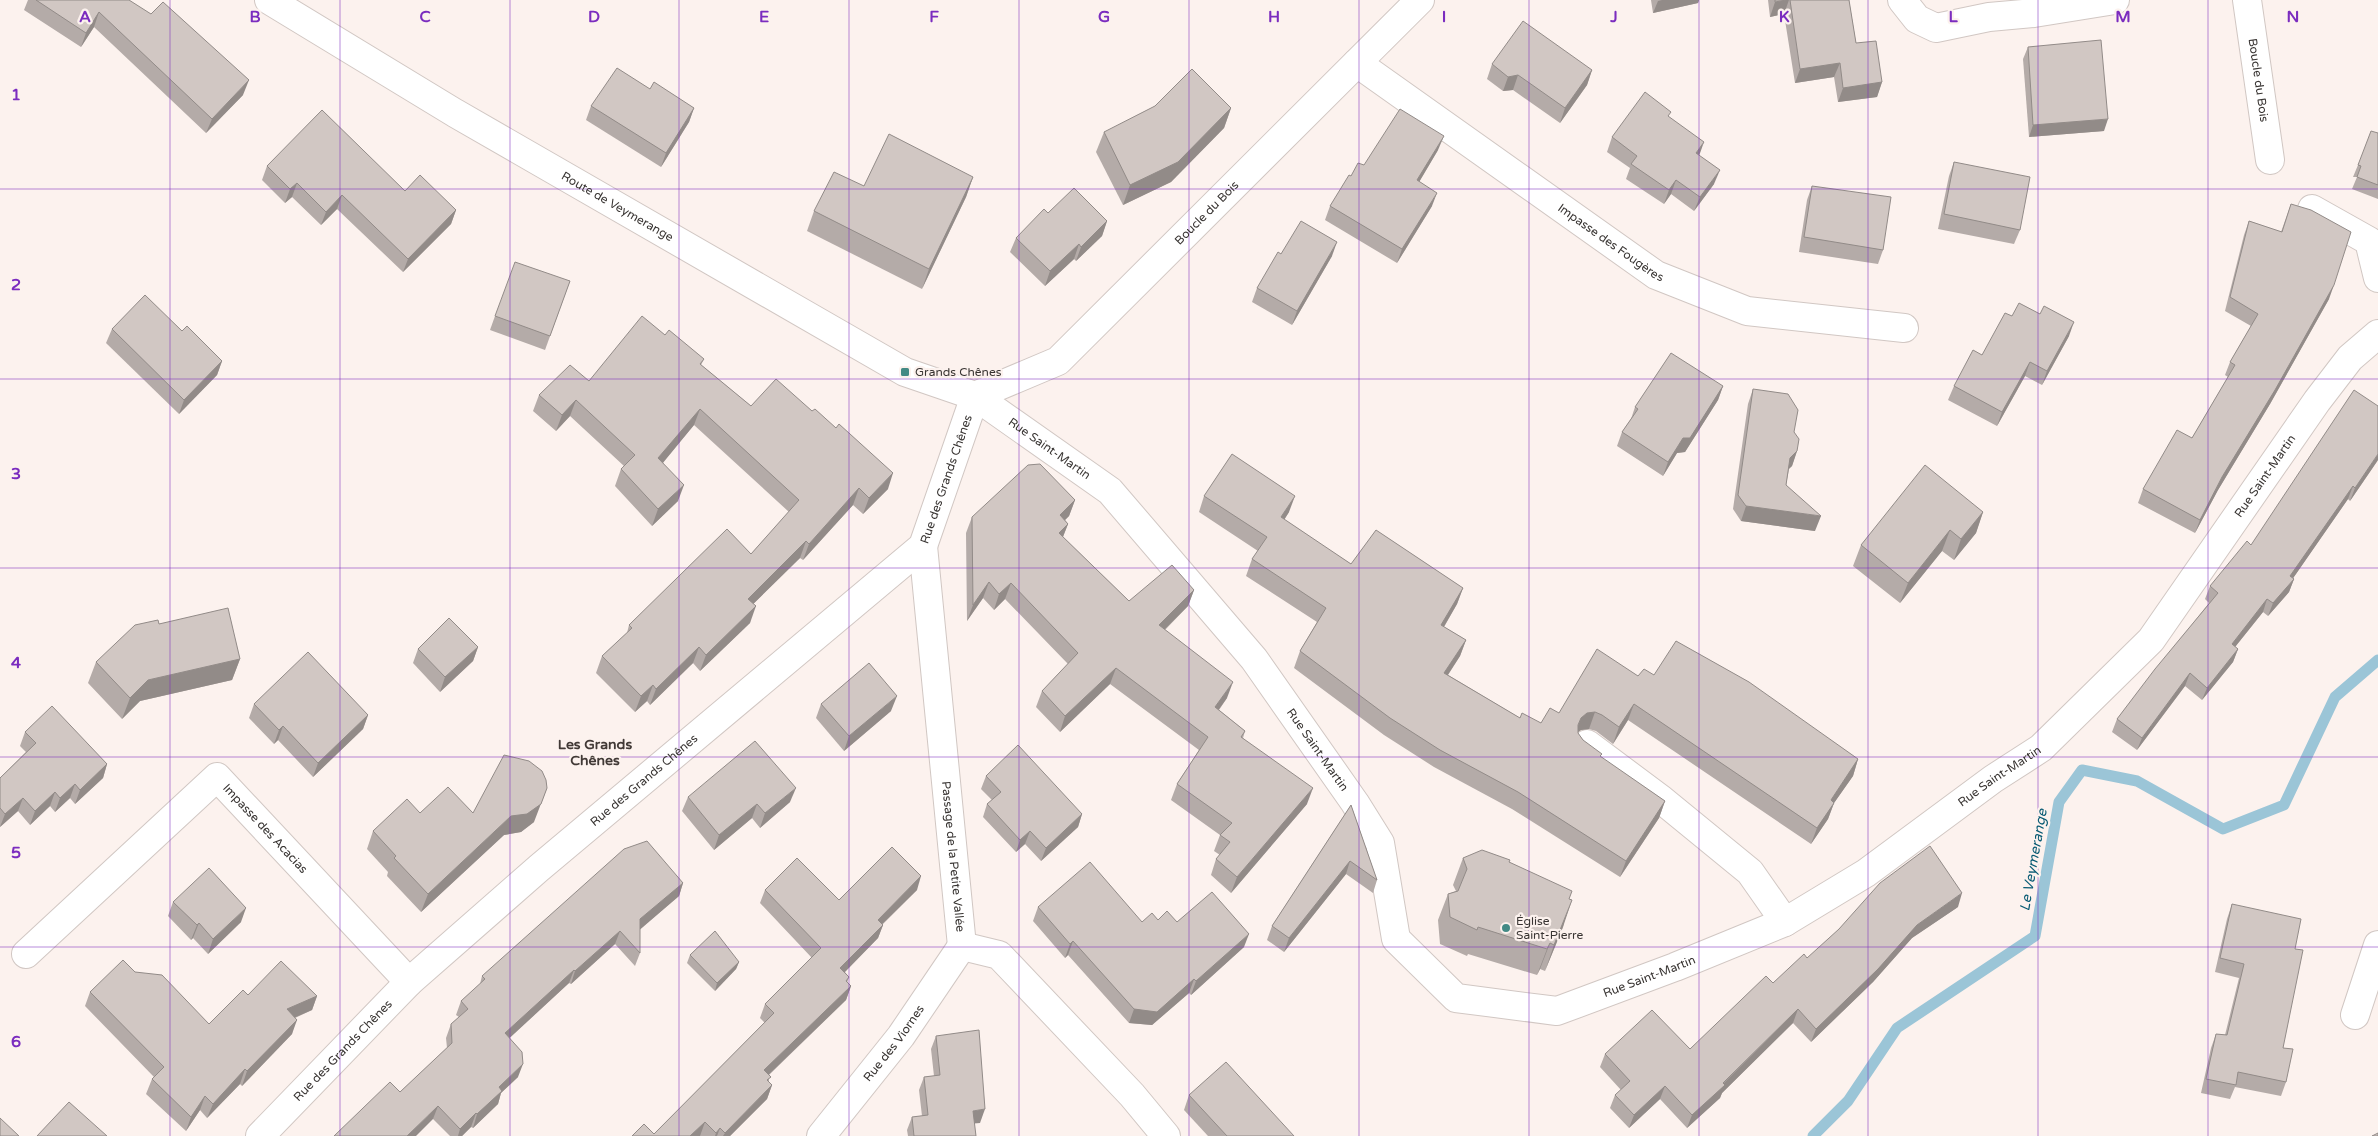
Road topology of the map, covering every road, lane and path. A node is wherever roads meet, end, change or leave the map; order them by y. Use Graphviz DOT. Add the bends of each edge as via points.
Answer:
graph roads {
  1 [pos="269,0"];
  2 [pos="1420,0"];
  3 [pos="1902,0"];
  4 [pos="2115,0"];
  5 [pos="2247,0"];
  6 [pos="1357,63"];
  7 [pos="2270,160"];
  8 [pos="2312,209"];
  9 [pos="2378,278"];
  10 [pos="1904,328"];
  11 [pos="2378,334"];
  12 [pos="975,396"];
  13 [pos="923,546"];
  14 [pos="1587,744"];
  15 [pos="1785,922"];
  16 [pos="2378,944"];
  17 [pos="962,946"];
  18 [pos="26,954"];
  19 [pos="409,982"];
  20 [pos="2354,1015"];
  21 [pos="260,1136"];
  22 [pos="821,1136"];
  23 [pos="1166,1136"];
  1 -- 12 [label="street, Route de Veymerange" via="454,113 904,372"];
  2 -- 6 [label="street, Boucle du Bois"];
  3 -- 4 [label="street" via="1917,19 1936,28 1989,17"];
  5 -- 7 [label="street, Boucle du Bois"];
  6 -- 10 [label="street, Impasse des Fougères" via="1656,276 1747,311"];
  6 -- 12 [label="street, Boucle du Bois" via="1058,361"];
  8 -- 9 [label="street" via="2369,241"];
  11 -- 15 [label="street, Rue Saint-Martin" via="2350,358 2328,387 2151,640 2041,748 1993,778 1866,873"];
  12 -- 13 [label="street, Rue des Grands Chênes"];
  12 -- 15 [label="street, Rue Saint-Martin" via="1110,490 1254,659 1380,844 1396,939 1456,998 1557,1011"];
  13 -- 17 [label="street, Passage de la Petite Vallée"];
  13 -- 19 [label="street, Rue des Grands Chênes" via="547,861"];
  14 -- 15 [label="street" via="1750,872"];
  16 -- 20 [label="street"];
  17 -- 22 [label="street, Rue des Viornes" via="901,1036"];
  17 -- 23 [label="street, Passage de la Petite Vallée" via="999,956 1132,1095"];
  18 -- 19 [label="street, Impasse des Acacias" via="217,777"];
  19 -- 21 [label="street, Rue des Grands Chênes"];
}
